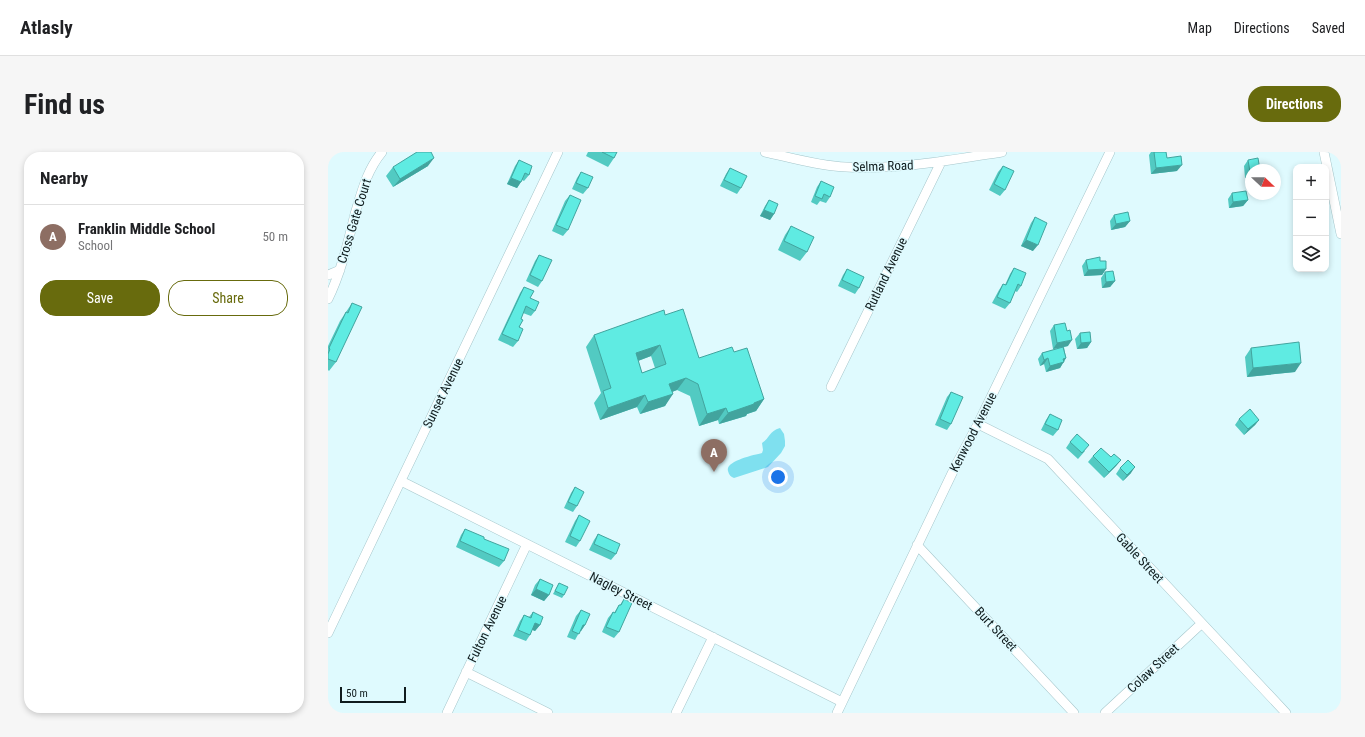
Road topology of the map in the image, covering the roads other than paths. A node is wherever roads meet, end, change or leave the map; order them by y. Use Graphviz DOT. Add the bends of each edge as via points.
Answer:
graph roads {
  1 [pos="382,152"];
  2 [pos="558,152"];
  3 [pos="765,152"];
  4 [pos="1002,152"];
  5 [pos="1110,152"];
  6 [pos="1324,152"];
  7 [pos="941,162"];
  8 [pos="1341,234"];
  9 [pos="340,270"];
  10 [pos="328,275"];
  11 [pos="328,299"];
  12 [pos="831,387"];
  13 [pos="978,424"];
  14 [pos="401,481"];
  15 [pos="527,544"];
  16 [pos="917,545"];
  17 [pos="1201,624"];
  18 [pos="328,634"];
  19 [pos="712,637"];
  20 [pos="466,672"];
  21 [pos="842,702"];
  22 [pos="446,713"];
  23 [pos="548,713"];
  24 [pos="676,713"];
  25 [pos="837,713"];
  26 [pos="1074,713"];
  27 [pos="1105,713"];
  28 [pos="1286,713"];
  1 -- 9 [label="street, Cross Gate Court" via="374,162 363,186"];
  2 -- 14 [label="street, Sunset Avenue"];
  3 -- 7 [label="street, Selma Road" via="815,164 845,167 902,167"];
  4 -- 7 [label="street, Selma Road"];
  5 -- 13 [label="street, Kenwood Avenue"];
  6 -- 8 [label="street"];
  7 -- 12 [label="street, Rutland Avenue"];
  9 -- 10 [label="street, Cross Gate Court"];
  9 -- 11 [label="street, Cross Gate Court"];
  13 -- 16 [label="street, Kenwood Avenue"];
  13 -- 17 [label="street, Gable Street" via="1048,459"];
  14 -- 15 [label="street, Nagley Street"];
  14 -- 18 [label="street, Sunset Avenue"];
  15 -- 19 [label="street, Nagley Street"];
  15 -- 20 [label="street, Fulton Avenue"];
  16 -- 21 [label="street, Kenwood Avenue"];
  16 -- 26 [label="street, Burt Street"];
  17 -- 27 [label="street, Colaw Street"];
  17 -- 28 [label="street, Gable Street"];
  19 -- 21 [label="street, Nagley Street"];
  19 -- 24 [label="street"];
  20 -- 22 [label="street, Fulton Avenue"];
  20 -- 23 [label="street"];
  21 -- 25 [label="street, Kenwood Avenue"];
}
